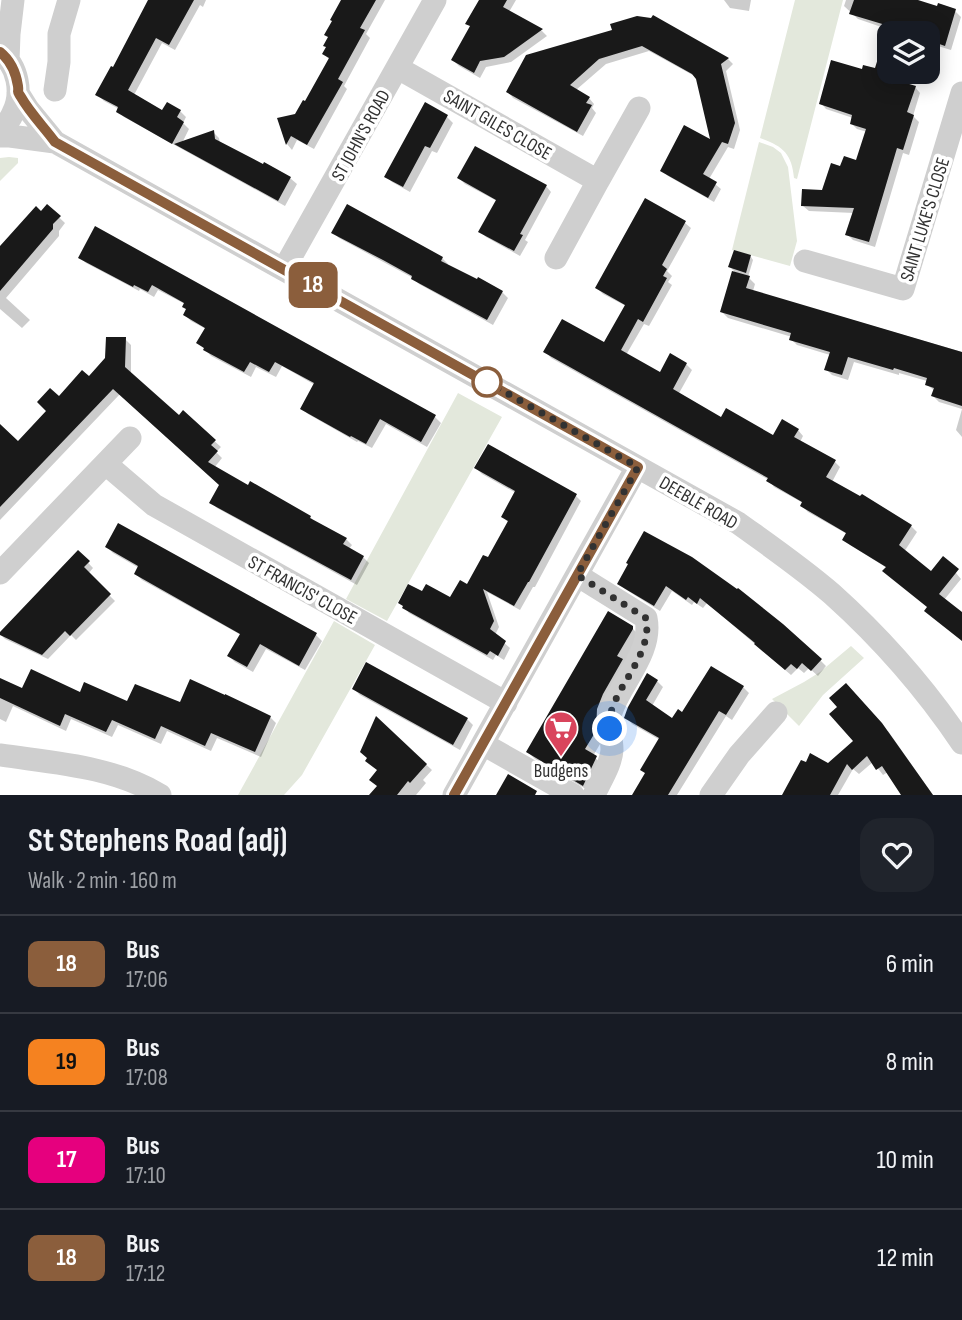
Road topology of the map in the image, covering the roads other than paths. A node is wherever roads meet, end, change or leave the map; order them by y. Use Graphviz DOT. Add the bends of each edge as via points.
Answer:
graph roads {
  1 [pos="10,0"];
  2 [pos="69,0"];
  3 [pos="435,0"];
  4 [pos="0,8"];
  5 [pos="4,57"];
  6 [pos="398,68"];
  7 [pos="54,90"];
  8 [pos="18,93"];
  9 [pos="962,93"];
  10 [pos="639,108"];
  11 [pos="0,134"];
  12 [pos="55,142"];
  13 [pos="598,181"];
  14 [pos="556,258"];
  15 [pos="806,261"];
  16 [pos="284,270"];
  17 [pos="130,438"];
  18 [pos="106,464"];
  19 [pos="638,467"];
  20 [pos="0,573"];
  21 [pos="577,575"];
  22 [pos="506,703"];
  23 [pos="776,713"];
  24 [pos="962,743"];
  25 [pos="483,744"];
  26 [pos="0,755"];
  27 [pos="160,795"];
  28 [pos="454,795"];
  29 [pos="573,795"];
  30 [pos="594,795"];
  31 [pos="711,795"];
  1 -- 4 [label="street"];
  1 -- 5 [label="street"];
  2 -- 7 [label="street" via="59,34"];
  3 -- 6 [label="street, ST JOHN'S ROAD"];
  5 -- 8 [label="street" via="13,69"];
  6 -- 13 [label="street, SAINT GILES CLOSE"];
  6 -- 16 [label="street, ST JOHN'S ROAD"];
  8 -- 11 [label="street" via="12,116"];
  8 -- 12 [label="street, DEEBLE ROAD"];
  9 -- 15 [label="street, SAINT LUKE'S CLOSE" via="903,289"];
  10 -- 13 [label="street"];
  11 -- 12 [label="street, DEEBLE ROAD"];
  12 -- 16 [label="street, DEEBLE ROAD"];
  13 -- 14 [label="street"];
  16 -- 19 [label="street, DEEBLE ROAD"];
  17 -- 18 [label="street"];
  18 -- 20 [label="street"];
  18 -- 22 [label="street, ST FRANCIS' CLOSE" via="154,505"];
  19 -- 21 [label="street"];
  19 -- 24 [label="street, DEEBLE ROAD" via="738,523 831,593 900,661"];
  21 -- 22 [label="street"];
  21 -- 30 [label="street" via="646,618 648,626 647,638 608,722 612,750"];
  22 -- 25 [label="street"];
  23 -- 31 [label="street" via="738,755"];
  25 -- 28 [label="street"];
  25 -- 29 [label="street"];
  26 -- 27 [label="street" via="85,767 131,780"];
}
